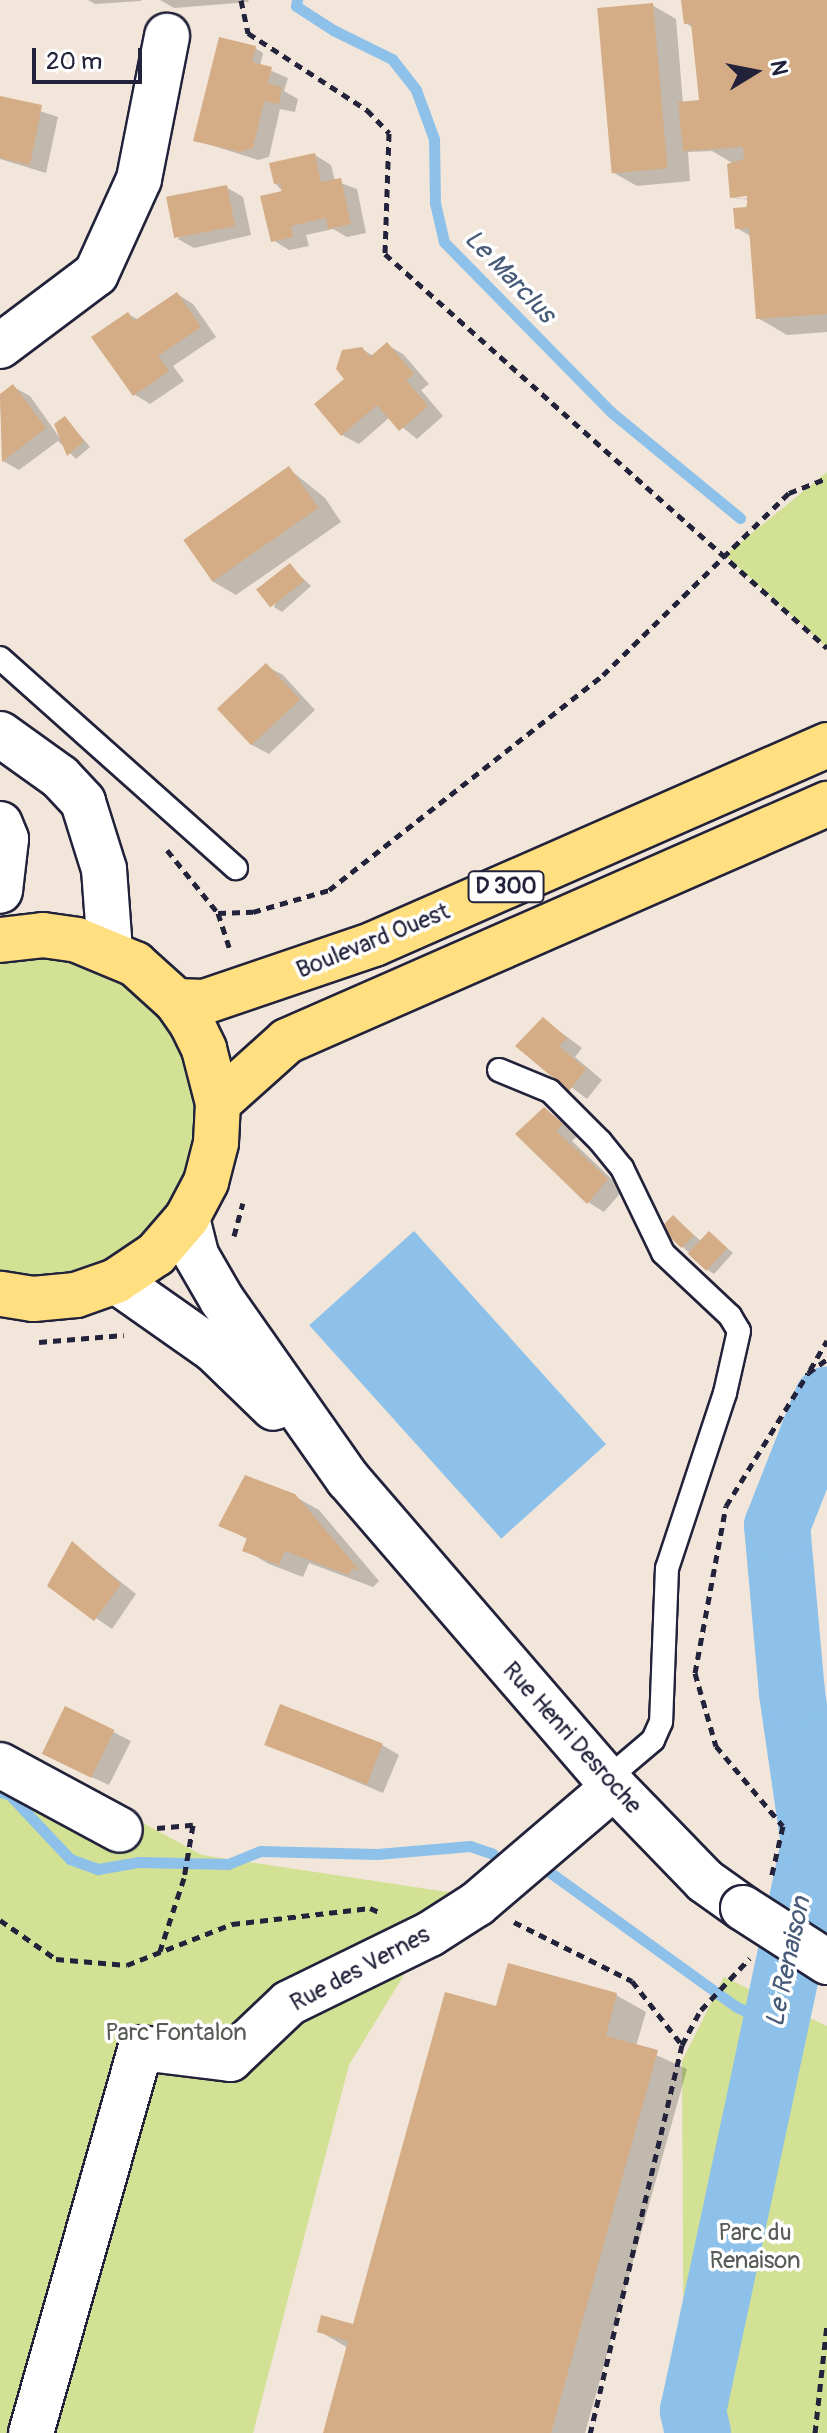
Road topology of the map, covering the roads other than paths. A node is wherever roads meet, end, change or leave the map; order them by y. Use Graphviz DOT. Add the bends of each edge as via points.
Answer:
graph roads {
  1 [pos="167,36"];
  2 [pos="0,346"];
  3 [pos="0,658"];
  4 [pos="0,734"];
  5 [pos="827,745"];
  6 [pos="827,804"];
  7 [pos="0,824"];
  8 [pos="236,868"];
  9 [pos="0,891"];
  10 [pos="0,940"];
  11 [pos="110,951"];
  12 [pos="176,1001"];
  13 [pos="499,1070"];
  14 [pos="218,1103"];
  15 [pos="187,1218"];
  16 [pos="116,1281"];
  17 [pos="0,1294"];
  18 [pos="348,1479"];
  19 [pos="0,1765"];
  20 [pos="611,1783"];
  21 [pos="120,1830"];
  22 [pos="827,1962"];
  23 [pos="31,2433"];
  1 -- 2 [label="street" via="139,179 96,274"];
  3 -- 8 [label="lane"];
  4 -- 11 [label="street" via="60,777 83,802 104,869"];
  5 -- 12 [label="main road, Boulevard Ouest / D 300" via="374,944 204,1002"];
  6 -- 14 [label="main road, D 300" via="287,1041"];
  7 -- 9 [label="street" via="6,839"];
  10 -- 11 [label="main road" via="43,935"];
  11 -- 12 [label="main road" via="135,964"];
  12 -- 14 [label="main road" via="204,1049"];
  13 -- 20 [label="lane" via="550,1091 600,1141 622,1168 663,1253 730,1316 739,1331 725,1393 667,1568 661,1722 653,1740"];
  14 -- 15 [label="main road" via="216,1143 206,1182"];
  15 -- 16 [label="main road" via="156,1254"];
  15 -- 18 [label="street, Rue Henri Desroche" via="196,1255 222,1300"];
  16 -- 17 [label="main road" via="76,1295 33,1299"];
  16 -- 18 [label="street, Rue Henri Desroche" via="214,1350"];
  18 -- 20 [label="street, Rue Henri Desroche"];
  19 -- 21 [label="street"];
  20 -- 22 [label="street, Rue Henri Desroche, bridge" via="705,1881 756,1895"];
  20 -- 23 [label="street, Rue des Vernes" via="477,1904 430,1934 289,2003 230,2059 141,2048"];
}
